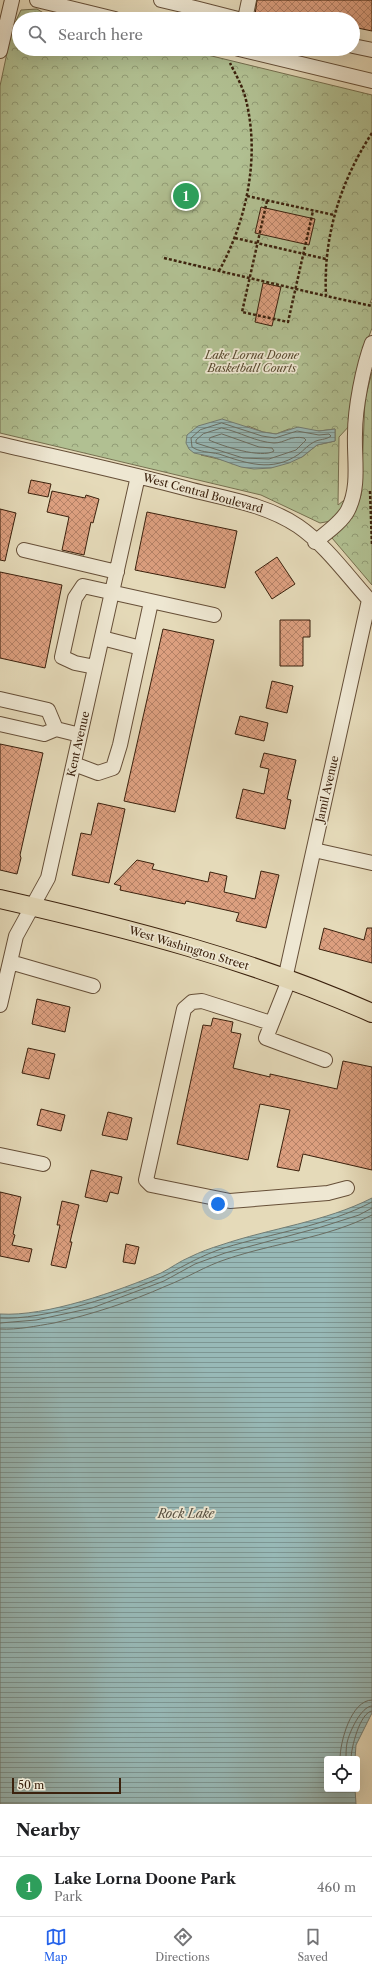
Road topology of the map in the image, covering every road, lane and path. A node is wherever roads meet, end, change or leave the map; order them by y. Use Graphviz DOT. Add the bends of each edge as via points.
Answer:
graph roads {
  1 [pos="12,0"];
  2 [pos="37,0"];
  3 [pos="161,0"];
  4 [pos="249,0"];
  5 [pos="192,9"];
  6 [pos="86,12"];
  7 [pos="206,12"];
  8 [pos="246,12"];
  9 [pos="360,47"];
  10 [pos="372,50"];
  11 [pos="0,52"];
  12 [pos="268,56"];
  13 [pos="230,63"];
  14 [pos="372,81"];
  15 [pos="372,133"];
  16 [pos="247,196"];
  17 [pos="267,200"];
  18 [pos="313,211"];
  19 [pos="334,215"];
  20 [pos="235,238"];
  21 [pos="257,244"];
  22 [pos="304,254"];
  23 [pos="164,258"];
  24 [pos="326,259"];
  25 [pos="219,271"];
  26 [pos="250,278"];
  27 [pos="296,289"];
  28 [pos="326,296"];
  29 [pos="372,306"];
  30 [pos="372,344"];
  31 [pos="0,444"];
  32 [pos="138,476"];
  33 [pos="315,542"];
  34 [pos="24,550"];
  35 [pos="117,572"];
  36 [pos="112,593"];
  37 [pos="371,601"];
  38 [pos="151,602"];
  39 [pos="214,615"];
  40 [pos="102,638"];
  41 [pos="142,648"];
  42 [pos="96,667"];
  43 [pos="0,699"];
  44 [pos="0,724"];
  45 [pos="56,729"];
  46 [pos="80,735"];
  47 [pos="74,764"];
  48 [pos="314,850"];
  49 [pos="372,863"];
  50 [pos="0,899"];
  51 [pos="32,907"];
  52 [pos="10,962"];
  53 [pos="287,980"];
  54 [pos="93,986"];
  55 [pos="0,1005"];
  56 [pos="372,1014"];
  57 [pos="271,1023"];
  58 [pos="325,1060"];
  59 [pos="0,1156"];
  60 [pos="43,1164"];
  61 [pos="347,1188"];
  1 -- 11 [label="street"];
  2 -- 6 [label="street"];
  3 -- 5 [label="street"];
  4 -- 8 [label="street"];
  5 -- 7 [label="street"];
  9 -- 10 [label="street"];
  12 -- 14 [label="street"];
  13 -- 16 [label="path" via="246,99 250,124 251,169"];
  15 -- 19 [label="path" via="350,172"];
  16 -- 17 [label="path"];
  16 -- 20 [label="path"];
  17 -- 18 [label="path"];
  17 -- 21 [label="path"];
  18 -- 19 [label="path"];
  18 -- 22 [label="path"];
  19 -- 24 [label="path"];
  20 -- 21 [label="path"];
  20 -- 25 [label="path"];
  21 -- 22 [label="path"];
  21 -- 26 [label="path"];
  22 -- 24 [label="path"];
  22 -- 27 [label="path"];
  23 -- 25 [label="path"];
  24 -- 28 [label="path"];
  25 -- 26 [label="path"];
  26 -- 27 [label="path"];
  26 -- 27 [label="path" via="242,312 288,322"];
  27 -- 28 [label="path"];
  28 -- 29 [label="path"];
  30 -- 33 [label="street" via="360,393 355,432 356,488 348,511"];
  31 -- 32 [label="street, West Central Boulevard"];
  32 -- 33 [label="street, West Central Boulevard" via="276,513 299,527"];
  32 -- 35 [label="street, Kent Avenue"];
  33 -- 37 [label="street, West Central Boulevard"];
  34 -- 35 [label="street"];
  35 -- 36 [label="street, Kent Avenue"];
  36 -- 38 [label="street"];
  36 -- 40 [label="street, Kent Avenue"];
  36 -- 42 [label="street" via="83,586 75,598 62,657 75,663"];
  37 -- 48 [label="street, Jamil Avenue"];
  38 -- 39 [label="street"];
  38 -- 41 [label="street"];
  40 -- 41 [label="street"];
  40 -- 42 [label="street, Kent Avenue"];
  41 -- 47 [label="street" via="113,768 98,772"];
  42 -- 46 [label="street, Kent Avenue"];
  43 -- 45 [label="street" via="48,710"];
  44 -- 45 [label="street" via="44,734"];
  45 -- 46 [label="street"];
  46 -- 47 [label="street, Kent Avenue"];
  47 -- 51 [label="street, Kent Avenue" via="48,878"];
  48 -- 49 [label="street"];
  48 -- 53 [label="street, Jamil Avenue"];
  50 -- 51 [label="main road, West Washington Street"];
  51 -- 52 [label="street, Kent Avenue" via="16,936"];
  51 -- 53 [label="main road, West Washington Street" via="145,933 221,955"];
  52 -- 54 [label="street"];
  52 -- 55 [label="street, Kent Avenue"];
  53 -- 56 [label="main road, West Washington Street"];
  53 -- 57 [label="street, Jamil Avenue"];
  57 -- 58 [label="street, Jamil Avenue" via="266,1038"];
  57 -- 61 [label="street" via="202,1001 192,1002 184,1009 146,1180 151,1185 230,1201 328,1193"];
  59 -- 60 [label="street"];
}
